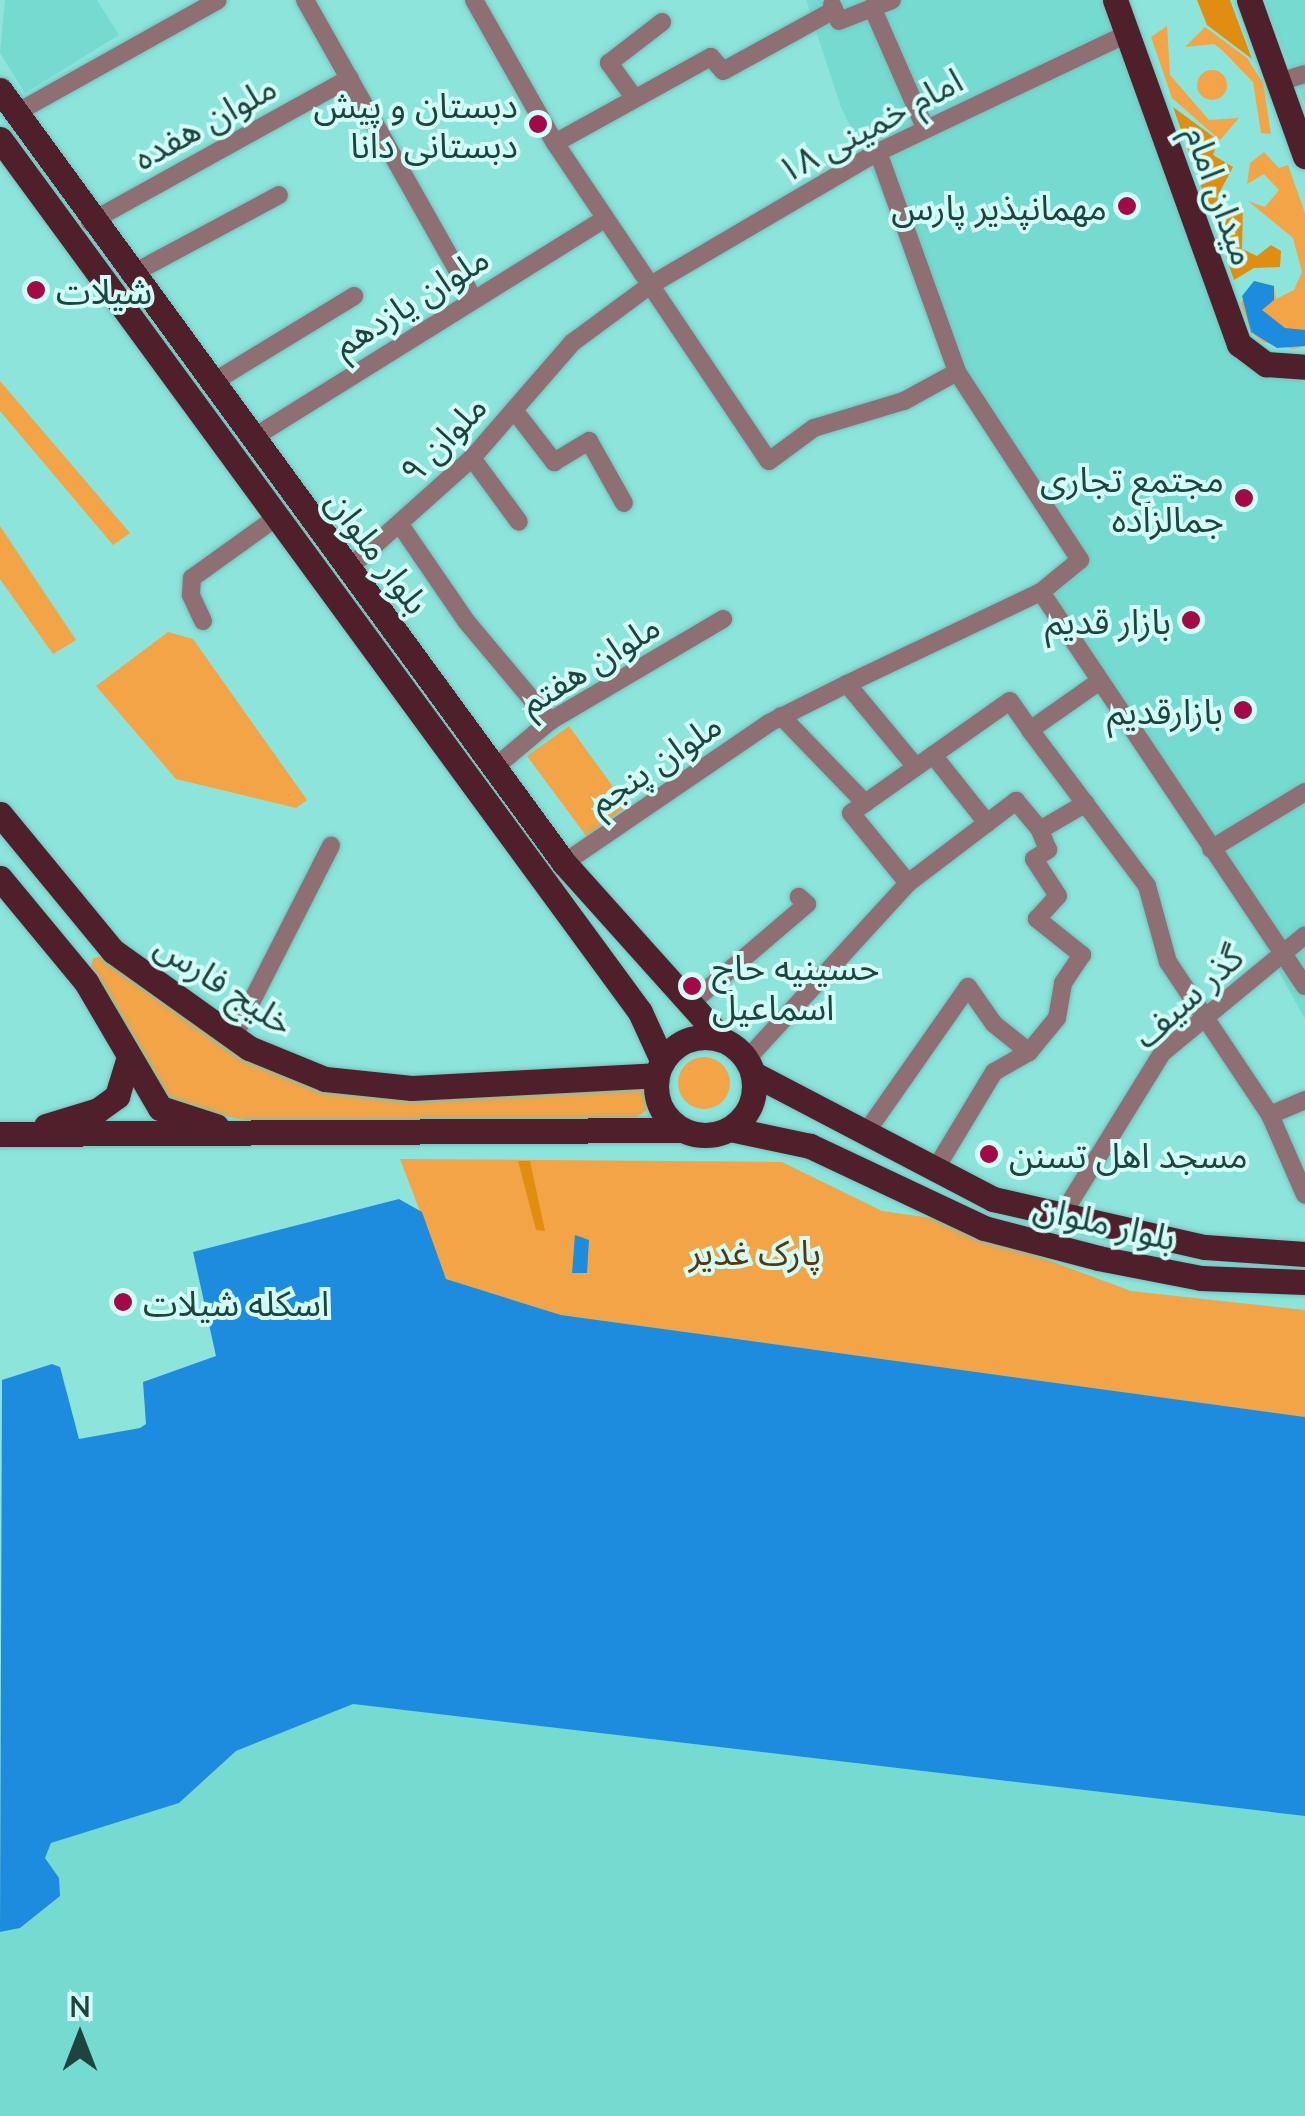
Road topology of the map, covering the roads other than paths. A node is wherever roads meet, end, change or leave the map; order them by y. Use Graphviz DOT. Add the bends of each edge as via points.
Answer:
graph roads {
  1 [pos="218,0"];
  2 [pos="305,0"];
  3 [pos="474,0"];
  4 [pos="1115,0"];
  5 [pos="1248,0"];
  6 [pos="882,3"];
  7 [pos="832,5"];
  8 [pos="662,22"];
  9 [pos="1127,34"];
  10 [pos="1305,74"];
  11 [pos="350,78"];
  12 [pos="1279,82"];
  13 [pos="0,90"];
  14 [pos="633,96"];
  15 [pos="16,113"];
  16 [pos="925,128"];
  17 [pos="0,139"];
  18 [pos="555,143"];
  19 [pos="878,152"];
  20 [pos="1305,156"];
  21 [pos="279,195"];
  22 [pos="605,219"];
  23 [pos="90,222"];
  24 [pos="130,275"];
  25 [pos="650,286"];
  26 [pos="354,296"];
  27 [pos="472,298"];
  28 [pos="572,344"];
  29 [pos="1305,368"];
  30 [pos="957,372"];
  31 [pos="209,396"];
  32 [pos="514,410"];
  33 [pos="250,439"];
  34 [pos="472,458"];
  35 [pos="624,504"];
  36 [pos="277,518"];
  37 [pos="519,522"];
  38 [pos="401,526"];
  39 [pos="349,568"];
  40 [pos="1042,592"];
  41 [pos="723,619"];
  42 [pos="203,621"];
  43 [pos="1100,681"];
  44 [pos="847,684"];
  45 [pos="781,716"];
  46 [pos="550,721"];
  47 [pos="1030,730"];
  48 [pos="933,755"];
  49 [pos="916,767"];
  50 [pos="494,768"];
  51 [pos="1305,792"];
  52 [pos="1086,802"];
  53 [pos="865,803"];
  54 [pos="0,814"];
  55 [pos="987,823"];
  56 [pos="1040,830"];
  57 [pos="331,846"];
  58 [pos="1211,849"];
  59 [pos="564,863"];
  60 [pos="0,878"];
  61 [pos="908,883"];
  62 [pos="799,896"];
  63 [pos="1305,936"];
  64 [pos="1286,950"];
  65 [pos="1305,986"];
  66 [pos="690,1004"];
  67 [pos="1208,1016"];
  68 [pos="233,1038"];
  69 [pos="721,1038"];
  70 [pos="1029,1052"];
  71 [pos="128,1060"];
  72 [pos="750,1066"];
  73 [pos="659,1067"];
  74 [pos="1305,1100"];
  75 [pos="1270,1115"];
  76 [pos="730,1129"];
  77 [pos="683,1130"];
  78 [pos="867,1131"];
  79 [pos="1,1134"];
  80 [pos="269,1137"];
  81 [pos="936,1168"];
  82 [pos="1305,1195"];
  83 [pos="1062,1215"];
  84 [pos="1305,1254"];
  85 [pos="1305,1282"];
  1 -- 15 [label="street"];
  2 -- 11 [label="street"];
  3 -- 18 [label="street"];
  4 -- 9 [label="main road, میدان امام"];
  5 -- 12 [label="main road"];
  6 -- 7 [label="street" via="839,20"];
  6 -- 16 [label="street"];
  7 -- 14 [label="street" via="722,70 711,56 640,100"];
  8 -- 14 [label="street" via="609,63"];
  9 -- 16 [label="street, امام خمینی ۱۸"];
  9 -- 29 [label="main road, میدان امام" via="1239,344 1266,364"];
  10 -- 12 [label="street"];
  11 -- 23 [label="street, ملوان هفده"];
  11 -- 27 [label="street"];
  12 -- 20 [label="main road"];
  13 -- 15 [label="main road, بلوار ملوان"];
  14 -- 18 [label="street"];
  15 -- 23 [label="main road, بلوار ملوان"];
  16 -- 19 [label="street, امام خمینی ۱۸"];
  17 -- 31 [label="main road, بلوار ملوان"];
  18 -- 22 [label="street"];
  19 -- 25 [label="street, امام خمینی ۱۸"];
  19 -- 30 [label="street"];
  21 -- 24 [label="street"];
  22 -- 25 [label="street"];
  22 -- 27 [label="street, ملوان یازدهم"];
  23 -- 24 [label="main road, بلوار ملوان"];
  24 -- 31 [label="main road, بلوار ملوان"];
  25 -- 28 [label="street, امام خمینی ۱۸"];
  25 -- 30 [label="street" via="769,461 814,428 904,402"];
  26 -- 31 [label="street"];
  27 -- 33 [label="street, ملوان یازدهم"];
  28 -- 32 [label="street, ملوان ۹"];
  30 -- 40 [label="street, ملوان پنجم" via="1080,560"];
  31 -- 33 [label="main road, بلوار ملوان"];
  31 -- 36 [label="main road, بلوار ملوان"];
  32 -- 34 [label="street, ملوان ۹"];
  32 -- 35 [label="street" via="554,462 589,441"];
  33 -- 39 [label="main road, بلوار ملوان"];
  34 -- 37 [label="street"];
  34 -- 38 [label="street, ملوان ۹"];
  36 -- 42 [label="street" via="192,578 191,595"];
  36 -- 73 [label="main road, بلوار ملوان" via="640,1012"];
  38 -- 39 [label="street, ملوان ۹"];
  38 -- 46 [label="street" via="466,620"];
  39 -- 50 [label="main road, بلوار ملوان"];
  40 -- 43 [label="street"];
  40 -- 44 [label="street, ملوان پنجم"];
  41 -- 46 [label="street, ملوان هفتم"];
  43 -- 47 [label="street"];
  43 -- 58 [label="street"];
  44 -- 45 [label="street, ملوان پنجم"];
  44 -- 49 [label="street"];
  45 -- 53 [label="street"];
  45 -- 59 [label="street, ملوان پنجم"];
  46 -- 50 [label="street, ملوان هفتم"];
  47 -- 48 [label="street" via="1010,702"];
  47 -- 52 [label="street"];
  48 -- 49 [label="street"];
  48 -- 55 [label="street"];
  49 -- 53 [label="street"];
  50 -- 59 [label="main road, بلوار ملوان"];
  51 -- 58 [label="street"];
  52 -- 56 [label="street"];
  52 -- 67 [label="street" via="1147,886 1168,962"];
  53 -- 61 [label="street" via="852,814 855,822"];
  54 -- 68 [label="main road, خلیج فارس" via="113,952"];
  55 -- 56 [label="street" via="1016,801"];
  55 -- 61 [label="street"];
  56 -- 70 [label="street" via="1048,850 1034,859 1058,896 1037,919 1082,955 1063,983 1057,1018"];
  57 -- 68 [label="street"];
  58 -- 64 [label="street"];
  59 -- 66 [label="main road, بلوار ملوان"];
  60 -- 71 [label="main road" via="86,982"];
  61 -- 72 [label="street"];
  62 -- 66 [label="street" via="807,904"];
  63 -- 64 [label="street, گذر سیف"];
  64 -- 65 [label="street"];
  64 -- 67 [label="street, گذر سیف"];
  66 -- 69 [label="main road, بلوار ملوان"];
  67 -- 75 [label="street"];
  67 -- 83 [label="street, گذر سیف" via="1152,1066"];
  68 -- 73 [label="main road, خلیج فارس" via="325,1079 412,1088"];
  69 -- 72 [label="main road"];
  69 -- 73 [label="main road" via="688,1040"];
  70 -- 78 [label="street" via="994,1024 968,987"];
  70 -- 81 [label="street" via="994,1072"];
  71 -- 79 [label="main road" via="117,1096 98,1110"];
  71 -- 80 [label="main road" via="160,1108"];
  72 -- 76 [label="main road" via="751,1106"];
  72 -- 78 [label="main road, بلوار ملوان"];
  73 -- 77 [label="main road" via="660,1108"];
  74 -- 75 [label="street"];
  75 -- 82 [label="street"];
  76 -- 77 [label="main road"];
  76 -- 85 [label="main road, بلوار ملوان" via="810,1146 984,1228 1201,1278"];
  77 -- 80 [label="main road"];
  78 -- 81 [label="main road, بلوار ملوان"];
  79 -- 80 [label="main road"];
  81 -- 83 [label="main road, بلوار ملوان" via="994,1199"];
  83 -- 84 [label="main road, بلوار ملوان" via="1205,1246"];
}
